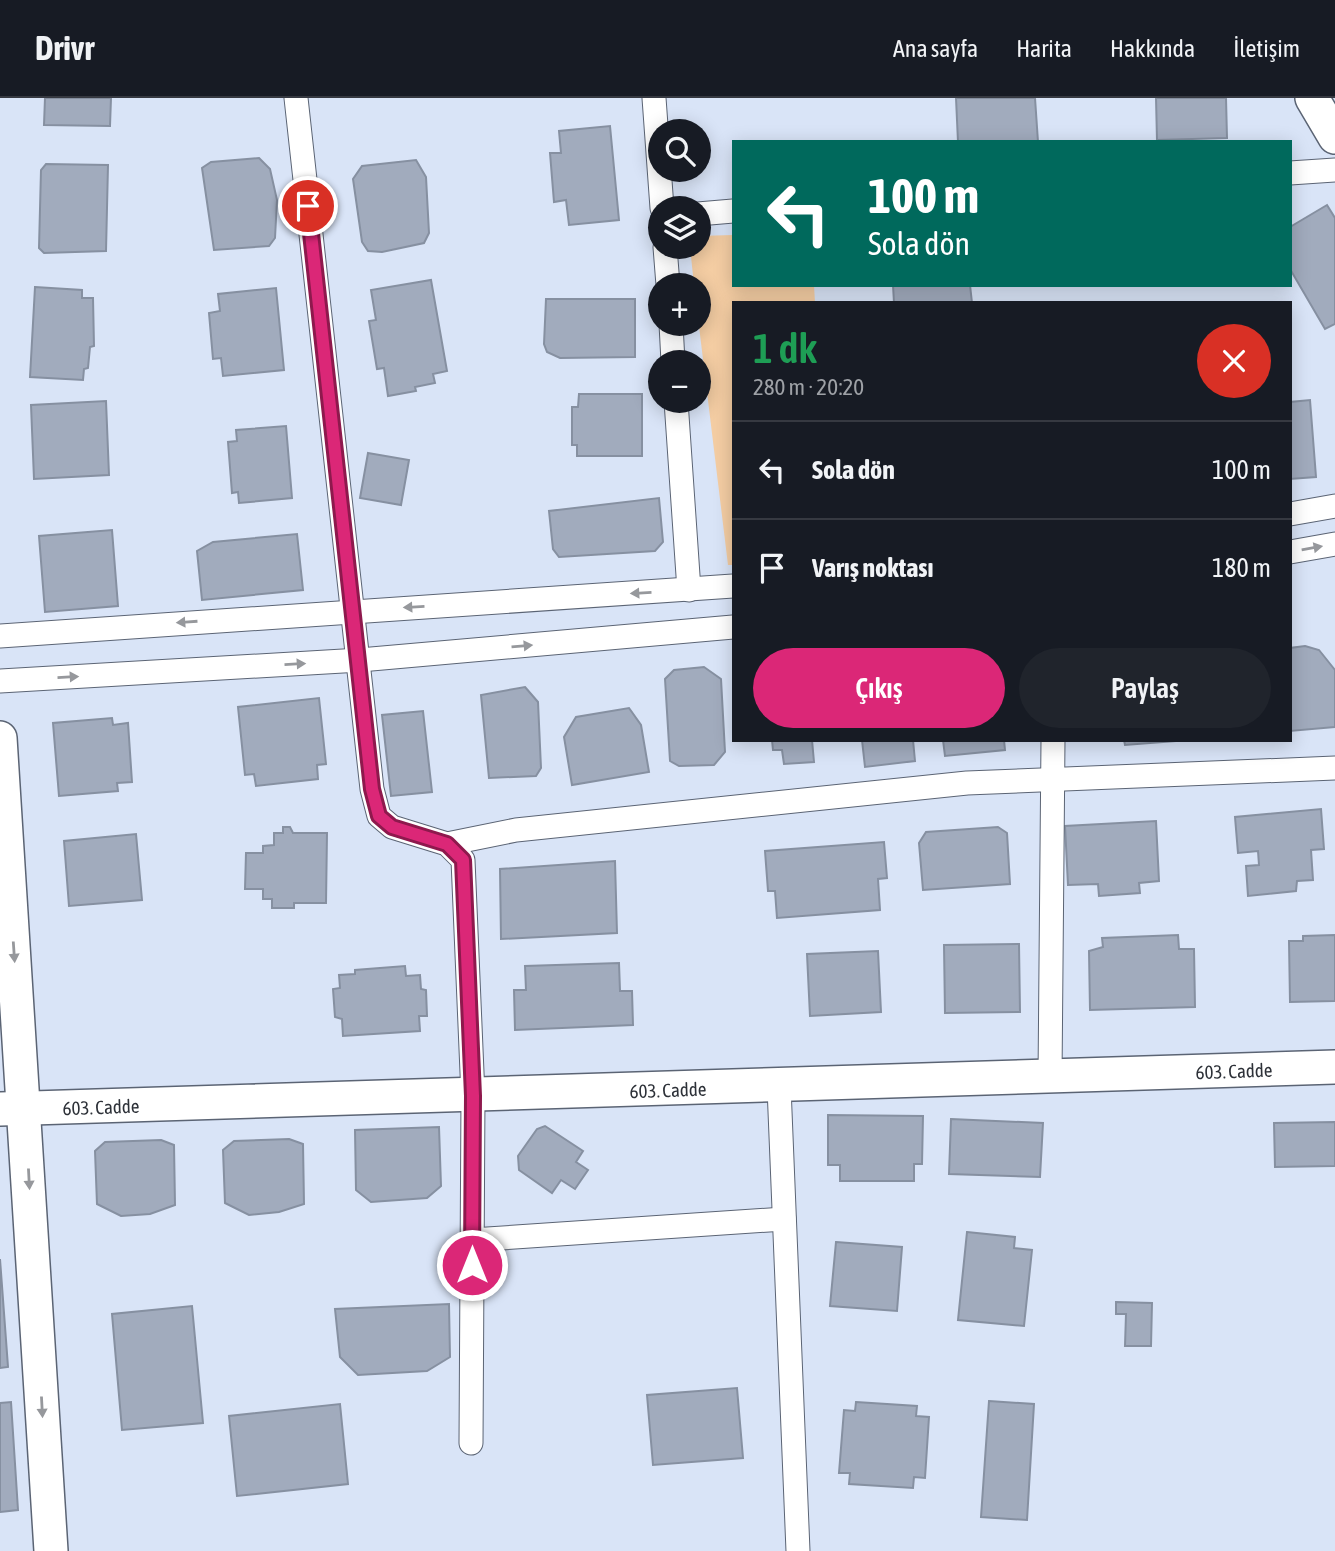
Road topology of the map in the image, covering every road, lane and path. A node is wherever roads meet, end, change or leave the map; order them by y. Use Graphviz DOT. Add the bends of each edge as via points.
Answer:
graph roads {
  1 [pos="296,98"];
  2 [pos="654,98"];
  3 [pos="1312,98"];
  4 [pos="1335,137"];
  5 [pos="1335,170"];
  6 [pos="1292,173"];
  7 [pos="661,196"];
  8 [pos="732,211"];
  9 [pos="711,213"];
  10 [pos="677,413"];
  11 [pos="1335,506"];
  12 [pos="1292,514"];
  13 [pos="1335,544"];
  14 [pos="1292,552"];
  15 [pos="732,586"];
  16 [pos="689,590"];
  17 [pos="352,611"];
  18 [pos="732,627"];
  19 [pos="0,636"];
  20 [pos="360,660"];
  21 [pos="0,681"];
  22 [pos="0,738"];
  23 [pos="1054,742"];
  24 [pos="1335,768"];
  25 [pos="1054,779"];
  26 [pos="447,844"];
  27 [pos="1335,1067"];
  28 [pos="1050,1078"];
  29 [pos="779,1087"];
  30 [pos="473,1096"];
  31 [pos="12,1110"];
  32 [pos="784,1219"];
  33 [pos="472,1240"];
  34 [pos="471,1443"];
  35 [pos="51,1551"];
  36 [pos="798,1551"];
  1 -- 17 [label="street"];
  2 -- 7 [label="street"];
  3 -- 4 [label="street"];
  5 -- 6 [label="street"];
  8 -- 9 [label="street"];
  10 -- 16 [label="street"];
  11 -- 12 [label="street"];
  14 -- 13 [label="street, one-way"];
  15 -- 16 [label="street"];
  16 -- 17 [label="street, one-way"];
  17 -- 19 [label="street, one-way"];
  17 -- 20 [label="street"];
  20 -- 18 [label="street, one-way"];
  21 -- 20 [label="street, one-way"];
  20 -- 26 [label="street" via="362,716 379,816 392,827"];
  22 -- 31 [label="street, one-way"];
  23 -- 25 [label="street"];
  24 -- 25 [label="street"];
  25 -- 26 [label="street" via="967,783 516,830"];
  25 -- 28 [label="street"];
  26 -- 30 [label="street" via="463,860"];
  27 -- 28 [label="street, 603. Cadde"];
  28 -- 29 [label="street, 603. Cadde"];
  29 -- 30 [label="street, 603. Cadde"];
  29 -- 32 [label="street"];
  30 -- 31 [label="street, 603. Cadde"];
  30 -- 33 [label="street"];
  31 -- 35 [label="street, one-way"];
  32 -- 33 [label="street"];
  32 -- 36 [label="street"];
  33 -- 34 [label="street"];
}
